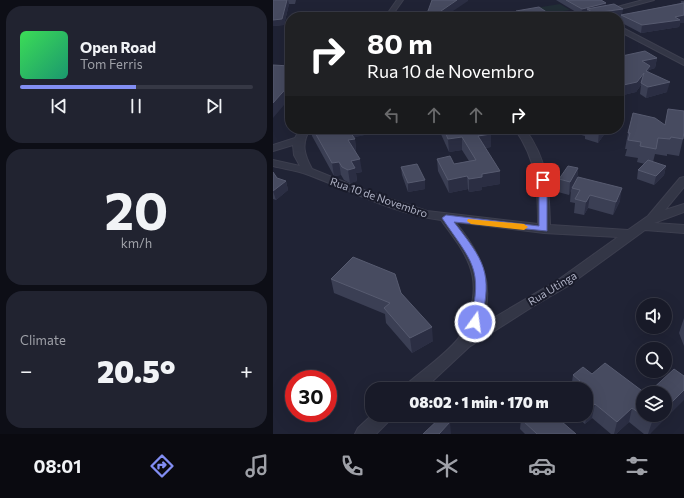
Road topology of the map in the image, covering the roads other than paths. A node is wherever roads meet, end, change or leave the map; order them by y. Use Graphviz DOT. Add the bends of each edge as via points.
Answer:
graph roads {
  1 [pos="400,0"];
  2 [pos="651,0"];
  3 [pos="392,12"];
  4 [pos="610,12"];
  5 [pos="624,31"];
  6 [pos="684,63"];
  7 [pos="302,134"];
  8 [pos="524,134"];
  9 [pos="298,140"];
  10 [pos="273,148"];
  11 [pos="273,163"];
  12 [pos="308,171"];
  13 [pos="684,180"];
  14 [pos="684,208"];
  15 [pos="446,218"];
  16 [pos="647,222"];
  17 [pos="544,229"];
  18 [pos="684,229"];
  19 [pos="630,234"];
  20 [pos="464,343"];
  21 [pos="421,382"];
  22 [pos="376,422"];
  23 [pos="365,434"];
  1 -- 3 [label="street"];
  2 -- 4 [label="street"];
  5 -- 6 [label="street"];
  7 -- 9 [label="street"];
  8 -- 17 [label="street" via="534,147 543,180"];
  9 -- 10 [label="street"];
  9 -- 12 [label="street" via="298,150"];
  11 -- 12 [label="street, Rua 10 de Novembro"];
  12 -- 15 [label="street, Rua 10 de Novembro" via="383,201"];
  13 -- 16 [label="street, Rua Utinga"];
  14 -- 16 [label="street"];
  15 -- 17 [label="street, Rua 10 de Novembro"];
  15 -- 20 [label="street" via="478,265 482,285 475,322"];
  16 -- 18 [label="street"];
  16 -- 19 [label="street, Rua Utinga"];
  17 -- 19 [label="street, Rua 10 de Novembro"];
  19 -- 20 [label="street, Rua Utinga" via="609,252 563,283"];
  20 -- 21 [label="street, Rua Utinga"];
  22 -- 23 [label="street"];
}
